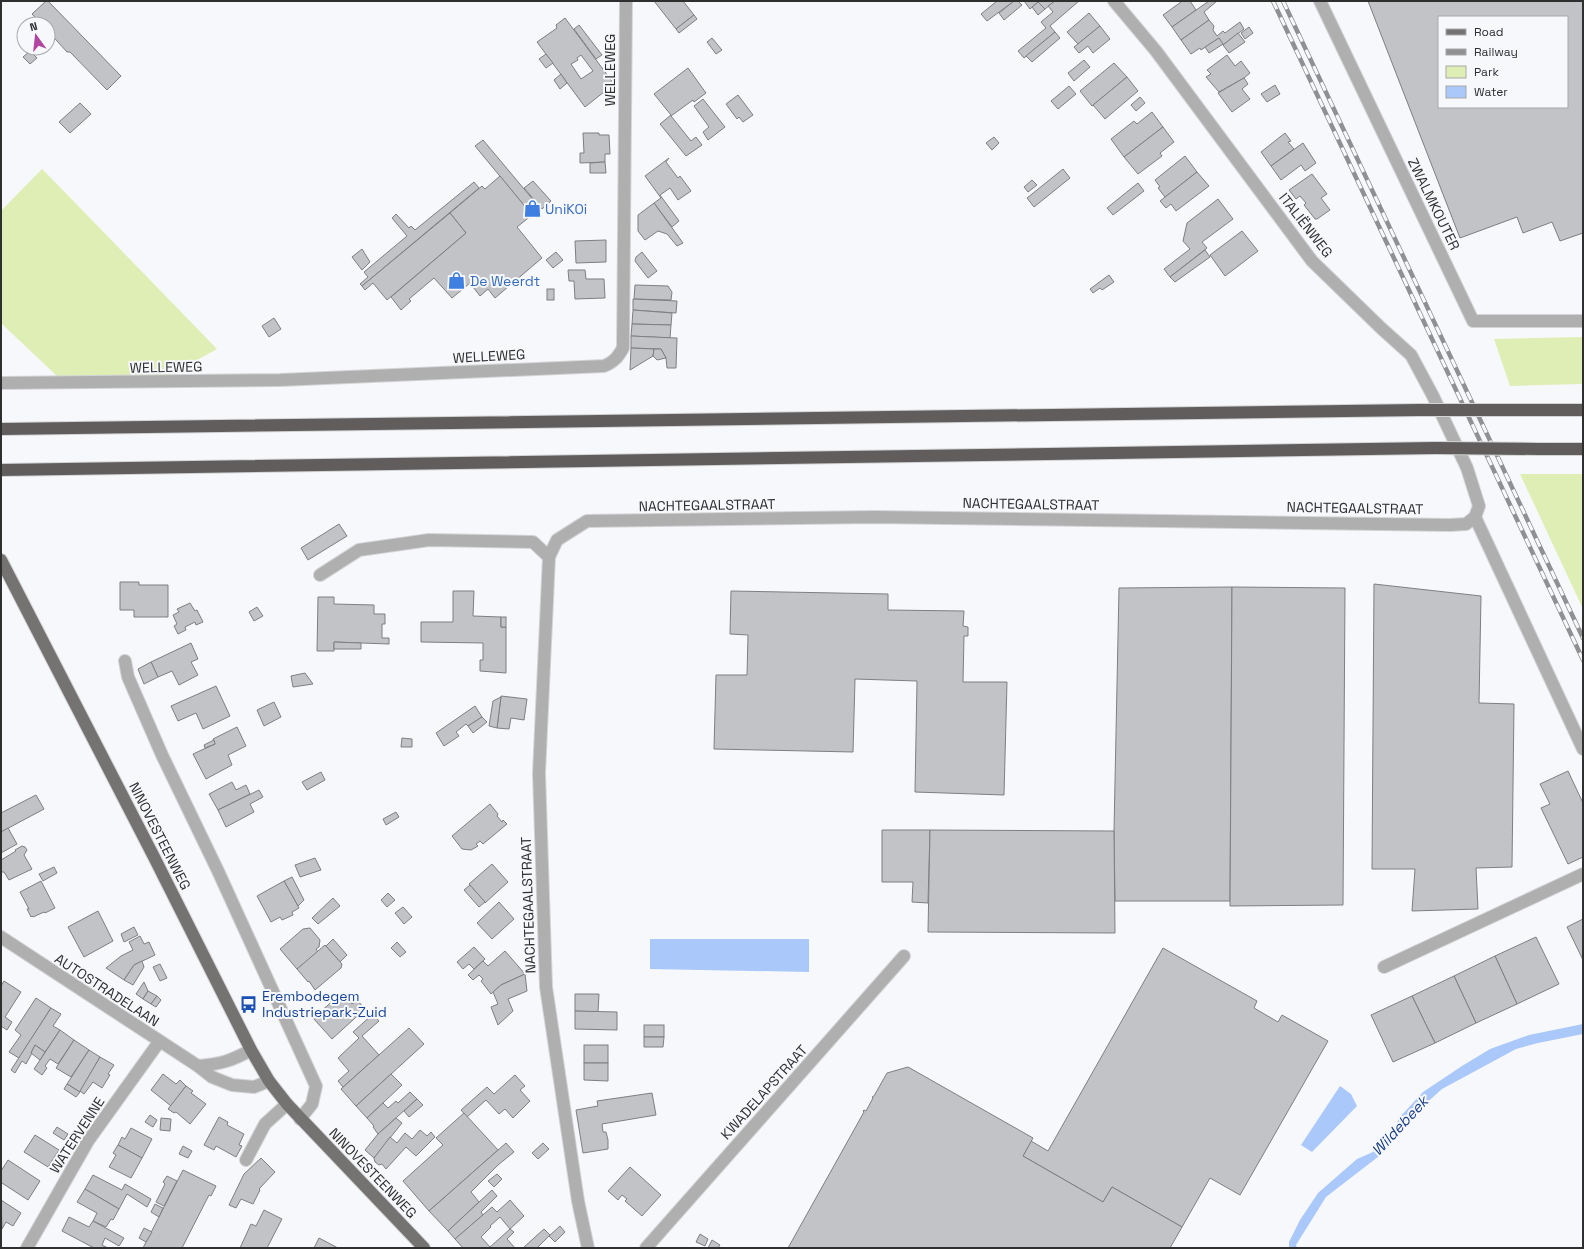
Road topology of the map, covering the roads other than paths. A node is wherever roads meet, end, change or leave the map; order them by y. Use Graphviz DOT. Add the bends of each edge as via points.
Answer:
graph roads {
  1 [pos="626,1"];
  2 [pos="1114,1"];
  3 [pos="1320,1"];
  4 [pos="1583,320"];
  5 [pos="1,383"];
  6 [pos="1583,410"];
  7 [pos="1,430"];
  8 [pos="1583,449"];
  9 [pos="1,470"];
  10 [pos="1475,517"];
  11 [pos="549,557"];
  12 [pos="1,560"];
  13 [pos="320,575"];
  14 [pos="125,661"];
  15 [pos="1583,749"];
  16 [pos="1583,874"];
  17 [pos="1,937"];
  18 [pos="904,956"];
  19 [pos="1384,967"];
  20 [pos="159,1042"];
  21 [pos="251,1050"];
  22 [pos="198,1066"];
  23 [pos="269,1081"];
  24 [pos="287,1104"];
  25 [pos="300,1118"];
  26 [pos="246,1160"];
  27 [pos="27,1248"];
  28 [pos="424,1248"];
  29 [pos="588,1248"];
  30 [pos="646,1248"];
  1 -- 5 [label="street, WELLEWEG" via="623,348 612,363 604,366 280,380"];
  2 -- 10 [label="street, ITALIËNWEG" via="1156,51 1312,261 1411,355 1467,468 1479,506"];
  3 -- 4 [label="street, ZWALMKOUTER" via="1473,321"];
  6 -- 7 [label="highway, bridge" via="1419,410"];
  8 -- 9 [label="highway, bridge" via="1435,448"];
  10 -- 11 [label="street, NACHTEGAALSTRAAT" via="1466,524 874,517 587,521 557,540"];
  10 -- 15 [label="street"];
  11 -- 13 [label="street" via="533,542 429,540 359,550"];
  11 -- 29 [label="street, NACHTEGAALSTRAAT" via="539,773 546,987 578,1201"];
  12 -- 21 [label="main road, NINOVESTEENWEG"];
  14 -- 25 [label="street" via="128,676 162,755 316,1086 312,1104"];
  16 -- 19 [label="street"];
  17 -- 20 [label="street, AUTOSTRADELAAN"];
  18 -- 30 [label="street, KWADELAPSTRAAT"];
  20 -- 22 [label="street, AUTOSTRADELAAN"];
  20 -- 27 [label="street, WATERVENNE" via="88,1141"];
  21 -- 22 [label="street" via="219,1064"];
  21 -- 23 [label="main road, NINOVESTEENWEG"];
  22 -- 23 [label="street, AUTOSTRADELAAN" via="212,1078 232,1085 254,1087"];
  23 -- 24 [label="main road, NINOVESTEENWEG"];
  24 -- 25 [label="main road, NINOVESTEENWEG"];
  24 -- 26 [label="street" via="265,1124"];
  25 -- 28 [label="main road, NINOVESTEENWEG"];
}
